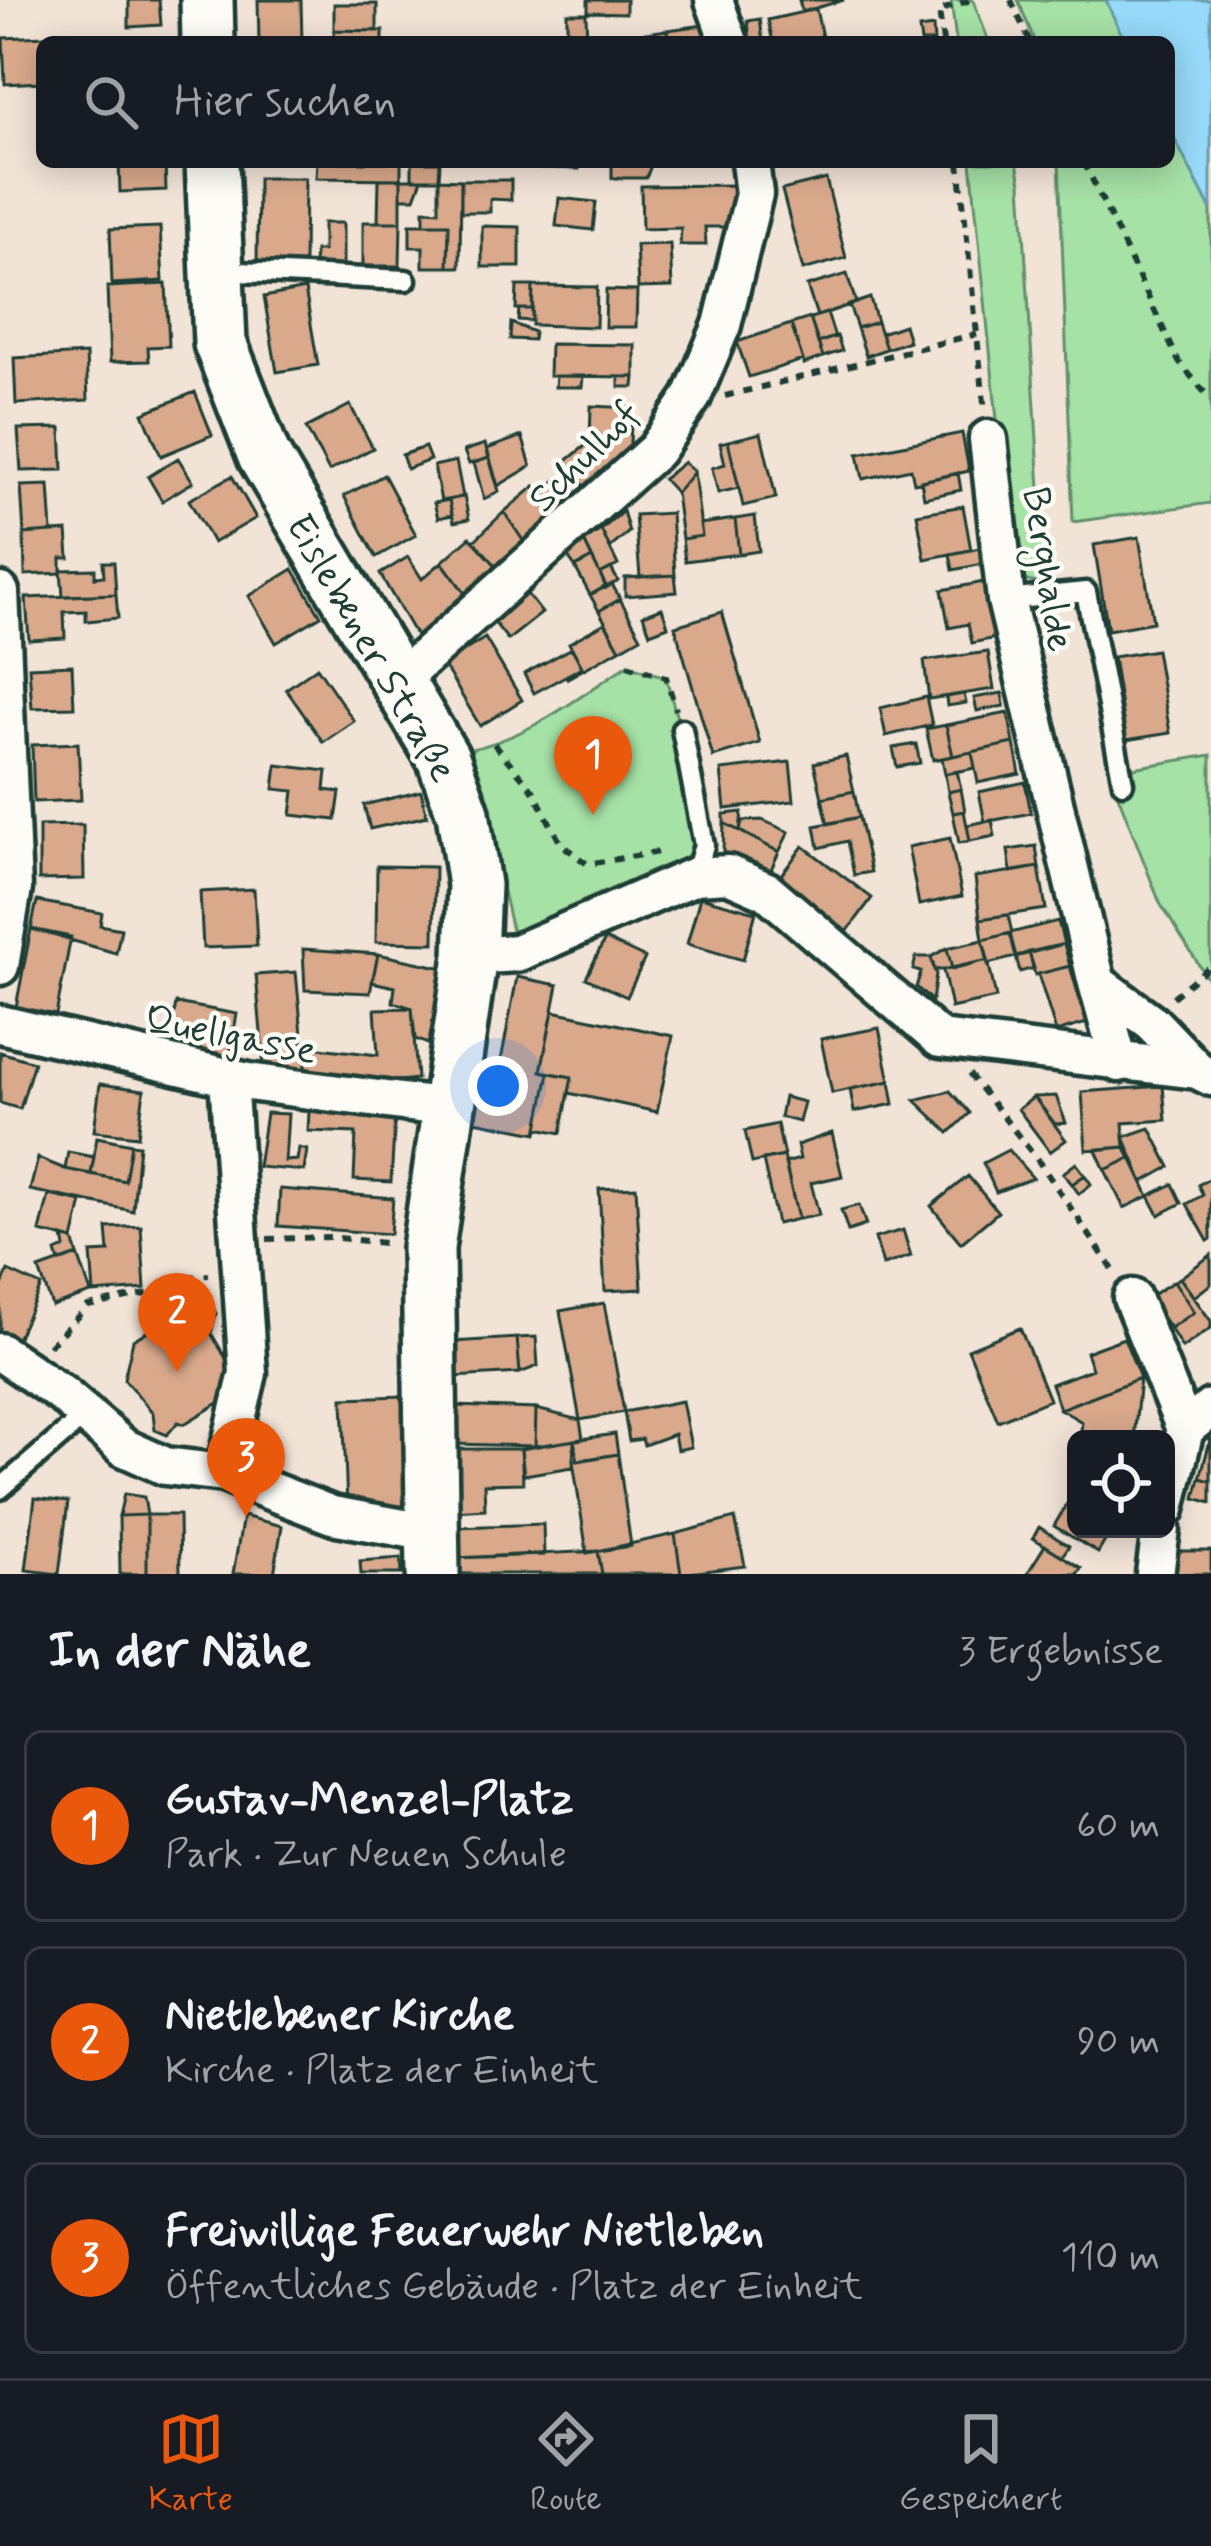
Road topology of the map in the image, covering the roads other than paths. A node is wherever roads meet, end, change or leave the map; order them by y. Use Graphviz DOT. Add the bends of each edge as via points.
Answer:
graph roads {
  1 [pos="207,0"];
  2 [pos="714,0"];
  3 [pos="208,36"];
  4 [pos="727,36"];
  5 [pos="212,168"];
  6 [pos="751,168"];
  7 [pos="215,270"];
  8 [pos="406,280"];
  9 [pos="988,439"];
  10 [pos="0,592"];
  11 [pos="1006,600"];
  12 [pos="398,681"];
  13 [pos="682,729"];
  14 [pos="1123,784"];
  15 [pos="700,860"];
  16 [pos="471,956"];
  17 [pos="0,966"];
  18 [pos="1097,982"];
  19 [pos="0,1024"];
  20 [pos="1119,1063"];
  21 [pos="1204,1074"];
  22 [pos="238,1079"];
  23 [pos="448,1108"];
  24 [pos="1132,1298"];
  25 [pos="14,1361"];
  26 [pos="75,1404"];
  27 [pos="1198,1418"];
  28 [pos="224,1473"];
  29 [pos="1175,1483"];
  30 [pos="0,1489"];
  31 [pos="432,1554"];
  1 -- 3 [label="street"];
  2 -- 4 [label="street"];
  5 -- 7 [label="street, Eislebener Straße"];
  6 -- 12 [label="street, Schulhof" via="754,194 722,325 692,397 656,450"];
  7 -- 8 [label="lane"];
  7 -- 12 [label="street, Eislebener Straße" via="220,343 264,456"];
  9 -- 11 [label="street, Berghalde"];
  10 -- 17 [label="street" via="13,888"];
  11 -- 14 [label="lane" via="1086,592"];
  11 -- 18 [label="street, Berghalde"];
  12 -- 16 [label="street, Eislebener Straße" via="443,758 463,813 474,885"];
  13 -- 15 [label="lane"];
  15 -- 16 [label="street" via="517,953"];
  15 -- 20 [label="street" via="767,891 940,1039"];
  16 -- 23 [label="street, Eislebener Straße"];
  18 -- 20 [label="street, Berghalde"];
  18 -- 21 [label="street"];
  19 -- 22 [label="street, Quellgasse"];
  20 -- 21 [label="street"];
  22 -- 23 [label="street, Quellgasse"];
  22 -- 28 [label="street" via="248,1372"];
  23 -- 31 [label="street, Eislebener Straße" via="428,1248"];
  24 -- 27 [label="street"];
  25 -- 26 [label="street"];
  26 -- 28 [label="street" via="123,1447 165,1466"];
  26 -- 30 [label="lane"];
  27 -- 29 [label="street"];
  28 -- 31 [label="street"];
}
